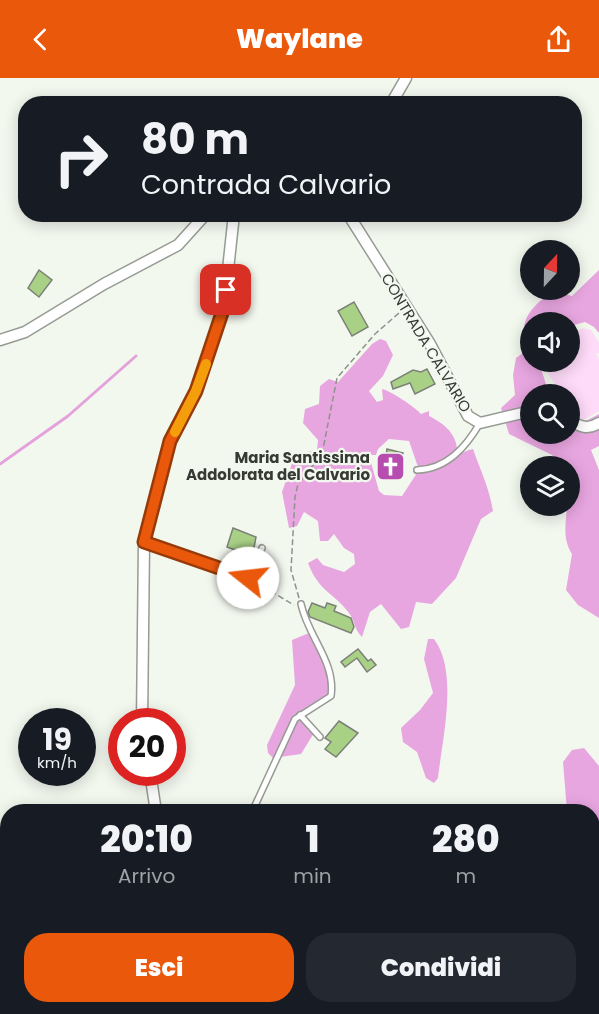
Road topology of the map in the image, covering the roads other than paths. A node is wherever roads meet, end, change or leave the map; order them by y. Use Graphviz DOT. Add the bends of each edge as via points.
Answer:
graph roads {
  1 [pos="406,78"];
  2 [pos="396,96"];
  3 [pos="199,222"];
  4 [pos="233,222"];
  5 [pos="353,222"];
  6 [pos="0,340"];
  7 [pos="520,414"];
  8 [pos="480,423"];
  9 [pos="599,423"];
  10 [pos="580,427"];
  11 [pos="417,470"];
  12 [pos="144,542"];
  13 [pos="262,548"];
  14 [pos="301,604"];
  15 [pos="142,708"];
  16 [pos="300,715"];
  17 [pos="320,737"];
  18 [pos="152,786"];
  19 [pos="155,804"];
  20 [pos="256,804"];
  1 -- 2 [label="street"];
  3 -- 6 [label="street" via="178,245 25,332"];
  4 -- 12 [label="street" via="224,307 196,391 170,441"];
  5 -- 8 [label="street, CONTRADA CALVARIO" via="430,344 468,416"];
  7 -- 8 [label="street, CONTRADA CALVARIO"];
  8 -- 11 [label="lane" via="453,457 430,470"];
  9 -- 10 [label="street"];
  12 -- 13 [label="lane" via="248,578"];
  12 -- 15 [label="street"];
  14 -- 16 [label="lane" via="333,682 331,696"];
  16 -- 17 [label="lane"];
  16 -- 20 [label="lane"];
  18 -- 19 [label="street"];
}
